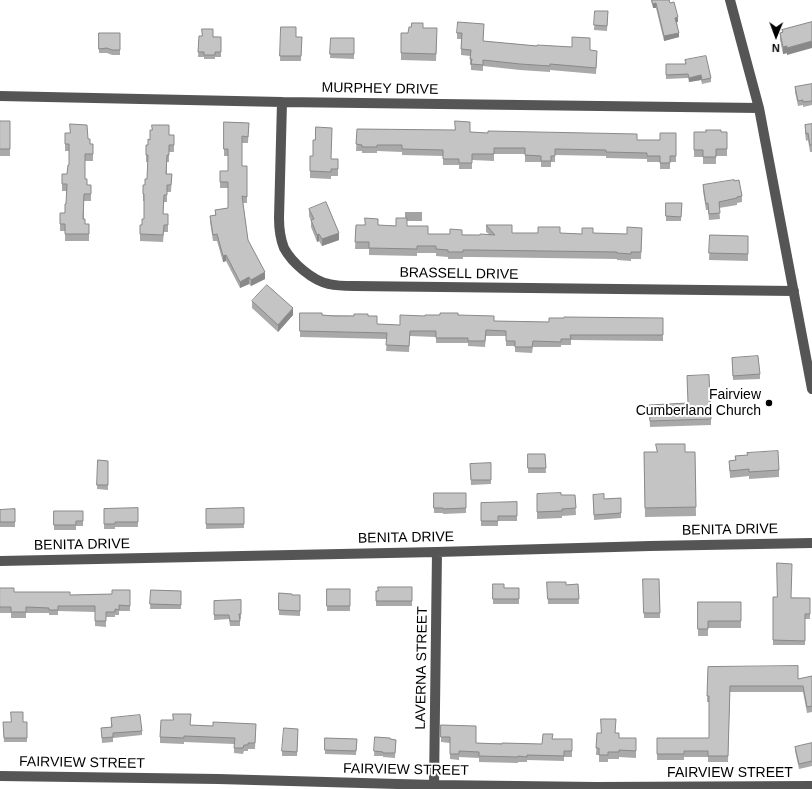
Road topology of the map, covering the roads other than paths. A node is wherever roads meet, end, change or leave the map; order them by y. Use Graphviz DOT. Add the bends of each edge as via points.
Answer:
graph roads {
  1 [pos="730,0"];
  2 [pos="0,96"];
  3 [pos="282,102"];
  4 [pos="759,108"];
  5 [pos="794,291"];
  6 [pos="812,389"];
  7 [pos="812,543"];
  8 [pos="437,552"];
  9 [pos="0,561"];
  10 [pos="0,776"];
  11 [pos="434,785"];
  12 [pos="812,786"];
  1 -- 4 [label="street"];
  2 -- 3 [label="street, MURPHEY DRIVE"];
  3 -- 4 [label="street, MURPHEY DRIVE"];
  3 -- 5 [label="street, BRASSELL DRIVE" via="279,230 291,258 324,283 340,286"];
  4 -- 5 [label="street"];
  5 -- 6 [label="street"];
  7 -- 8 [label="street, BENITA DRIVE"];
  8 -- 9 [label="street, BENITA DRIVE"];
  8 -- 11 [label="street, LAVERNA STREET"];
  10 -- 11 [label="street, FAIRVIEW STREET"];
  11 -- 12 [label="street, FAIRVIEW STREET" via="596,788"];
}
